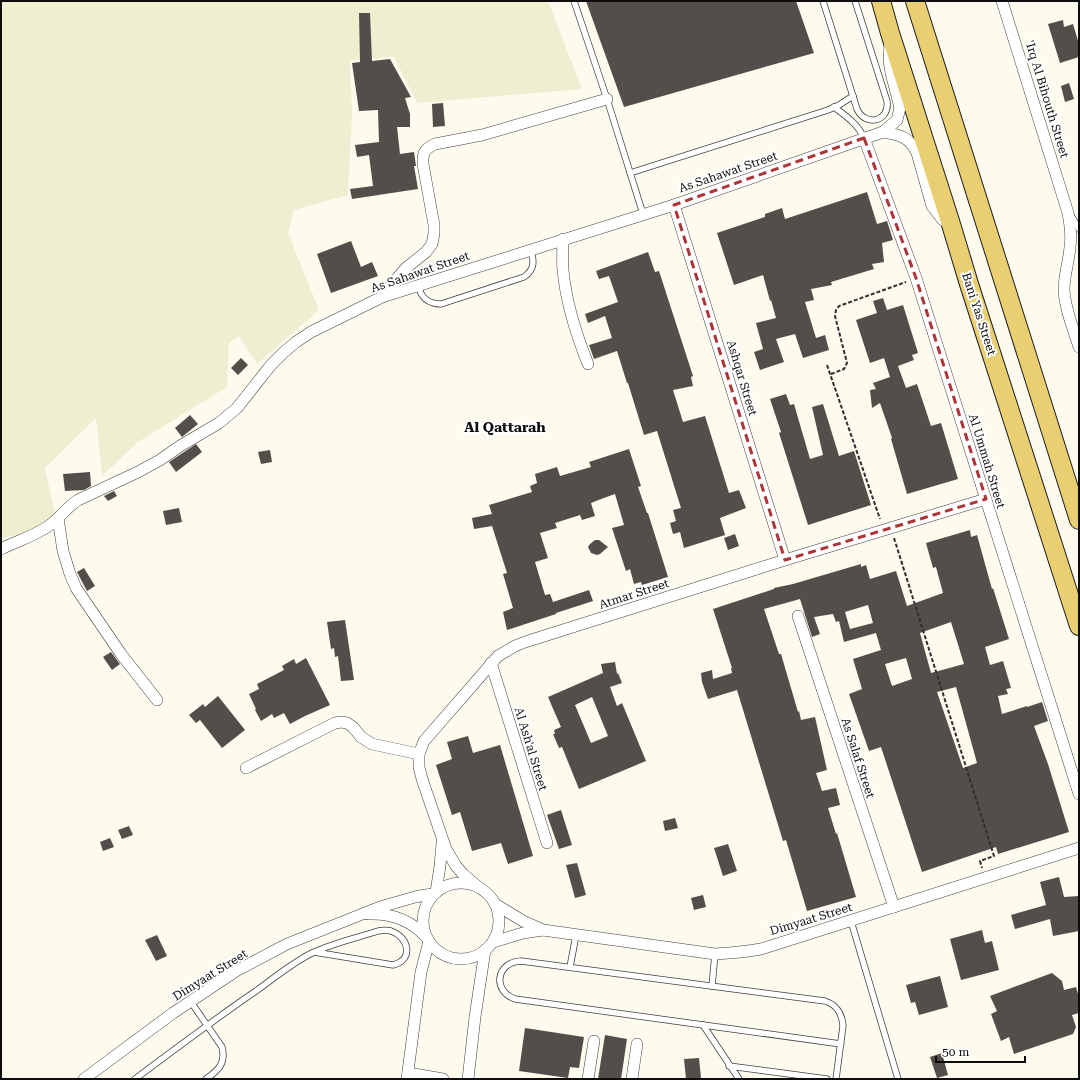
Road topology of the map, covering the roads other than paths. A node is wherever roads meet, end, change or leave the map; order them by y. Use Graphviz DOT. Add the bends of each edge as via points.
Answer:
graph roads {
  1 [pos="574,1"];
  2 [pos="823,1"];
  3 [pos="855,1"];
  4 [pos="881,1"];
  5 [pos="915,1"];
  6 [pos="1002,1"];
  7 [pos="890,33"];
  8 [pos="853,96"];
  9 [pos="607,98"];
  10 [pos="834,107"];
  11 [pos="882,132"];
  12 [pos="864,138"];
  13 [pos="630,173"];
  14 [pos="674,204"];
  15 [pos="1068,213"];
  16 [pos="643,214"];
  17 [pos="950,221"];
  18 [pos="1079,229"];
  19 [pos="563,239"];
  20 [pos="531,249"];
  21 [pos="418,285"];
  22 [pos="382,297"];
  23 [pos="1079,346"];
  24 [pos="588,364"];
  25 [pos="986,499"];
  26 [pos="58,518"];
  27 [pos="1079,520"];
  28 [pos="1,549"];
  29 [pos="786,560"];
  30 [pos="798,616"];
  31 [pos="1079,626"];
  32 [pos="491,663"];
  33 [pos="157,700"];
  34 [pos="419,754"];
  35 [pos="246,768"];
  36 [pos="1079,794"];
  37 [pos="442,840"];
  38 [pos="547,843"];
  39 [pos="1079,848"];
  40 [pos="478,887"];
  41 [pos="435,893"];
  42 [pos="495,904"];
  43 [pos="894,907"];
  44 [pos="362,914"];
  45 [pos="851,921"];
  46 [pos="543,930"];
  47 [pos="576,935"];
  48 [pos="429,940"];
  49 [pos="489,946"];
  50 [pos="314,952"];
  51 [pos="715,954"];
  52 [pos="570,967"];
  53 [pos="712,986"];
  54 [pos="191,1002"];
  55 [pos="207,1025"];
  56 [pos="703,1025"];
  57 [pos="594,1041"];
  58 [pos="637,1044"];
  59 [pos="841,1044"];
  60 [pos="729,1066"];
  61 [pos="408,1076"];
  62 [pos="84,1079"];
  63 [pos="135,1079"];
  64 [pos="206,1079"];
  65 [pos="444,1079"];
  66 [pos="468,1079"];
  67 [pos="588,1079"];
  68 [pos="632,1079"];
  69 [pos="739,1079"];
  70 [pos="827,1079"];
  71 [pos="836,1079"];
  72 [pos="898,1079"];
  1 -- 9 [label="lane"];
  2 -- 8 [label="lane"];
  3 -- 8 [label="lane" via="887,101 886,113 877,120 866,119 859,113"];
  4 -- 7 [label="main road, Bani Yas Street"];
  5 -- 27 [label="main road"];
  6 -- 15 [label="street, 'Irq Al Bihouth Street"];
  7 -- 11 [label="street, As Sahawat Street" via="889,60 900,108 897,120"];
  7 -- 17 [label="main road, Bani Yas Street"];
  8 -- 10 [label="lane"];
  9 -- 13 [label="lane"];
  9 -- 22 [label="street" via="482,135 435,144 427,149 423,164 434,225 432,244 406,268"];
  10 -- 12 [label="lane" via="860,130"];
  10 -- 13 [label="lane"];
  11 -- 12 [label="street, As Sahawat Street"];
  11 -- 17 [label="street" via="903,137 914,146 932,206 943,220"];
  12 -- 14 [label="street, As Sahawat Street"];
  12 -- 25 [label="street, Al Ummah Street" via="916,278"];
  13 -- 16 [label="lane"];
  14 -- 16 [label="street, As Sahawat Street"];
  14 -- 29 [label="street, Ashqar Street"];
  15 -- 18 [label="lane"];
  15 -- 23 [label="street, 'Irq Al Bihouth Street" via="1070,246 1065,296"];
  16 -- 19 [label="street, As Sahawat Street"];
  17 -- 31 [label="main road, Bani Yas Street"];
  19 -- 20 [label="street, As Sahawat Street"];
  19 -- 24 [label="street" via="566,292 573,322"];
  20 -- 21 [label="street, As Sahawat Street"];
  20 -- 21 [label="lane" via="533,264 524,278 441,304 426,300"];
  21 -- 22 [label="street, As Sahawat Street"];
  22 -- 26 [label="street, As Sahawat Street" via="296,342 271,365 237,408 219,423 160,460 78,500"];
  25 -- 29 [label="street, Atmar Street"];
  25 -- 36 [label="street, Al Ummah Street"];
  26 -- 28 [label="street, As Sahawat Street" via="42,531"];
  26 -- 33 [label="street" via="63,550 76,588 121,654"];
  29 -- 32 [label="street, Atmar Street" via="515,646"];
  30 -- 43 [label="street, As Salaf Street"];
  32 -- 34 [label="street, Atmar Street" via="424,741"];
  32 -- 38 [label="street, Al Ash'al Street"];
  34 -- 35 [label="street" via="372,744 361,737 353,726 341,722"];
  34 -- 37 [label="street" via="422,779"];
  37 -- 40 [label="street" via="456,866"];
  37 -- 41 [label="street"];
  39 -- 43 [label="street, Dimyaat Street"];
  40 -- 41 [label="street" via="468,883 456,883"];
  40 -- 42 [label="street" via="491,897"];
  41 -- 44 [label="street, Dimyaat Street"];
  41 -- 48 [label="street" via="427,904 424,915 424,927"];
  42 -- 46 [label="street, Dimyaat Street"];
  42 -- 49 [label="street" via="499,916 498,930"];
  43 -- 45 [label="street, Dimyaat Street"];
  44 -- 48 [label="street, Dimyaat Street" via="399,918 420,930"];
  44 -- 54 [label="street, Dimyaat Street" via="287,944 236,971"];
  45 -- 51 [label="street, Dimyaat Street" via="761,948"];
  45 -- 72 [label="lane"];
  46 -- 47 [label="street, Dimyaat Street"];
  46 -- 49 [label="street, Dimyaat Street" via="523,933"];
  47 -- 51 [label="street, Dimyaat Street"];
  47 -- 52 [label="lane"];
  48 -- 49 [label="street" via="436,949 455,958 476,956"];
  48 -- 61 [label="street" via="421,972"];
  49 -- 66 [label="street" via="475,1017"];
  50 -- 50 [label="lane" via="393,965 402,961 407,948 399,936 385,930"];
  50 -- 55 [label="lane"];
  51 -- 53 [label="lane"];
  52 -- 53 [label="lane"];
  52 -- 56 [label="lane" via="516,961 503,969 500,985 506,994 515,999"];
  53 -- 59 [label="lane" via="830,1002 843,1020"];
  54 -- 55 [label="lane"];
  54 -- 62 [label="street, Dimyaat Street"];
  55 -- 63 [label="lane"];
  55 -- 64 [label="lane" via="222,1047 223,1057 216,1072"];
  56 -- 59 [label="lane"];
  56 -- 60 [label="lane"];
  57 -- 67 [label="street"];
  58 -- 68 [label="street"];
  59 -- 71 [label="lane"];
  60 -- 69 [label="lane"];
  60 -- 70 [label="lane"];
  61 -- 65 [label="street"];
}
